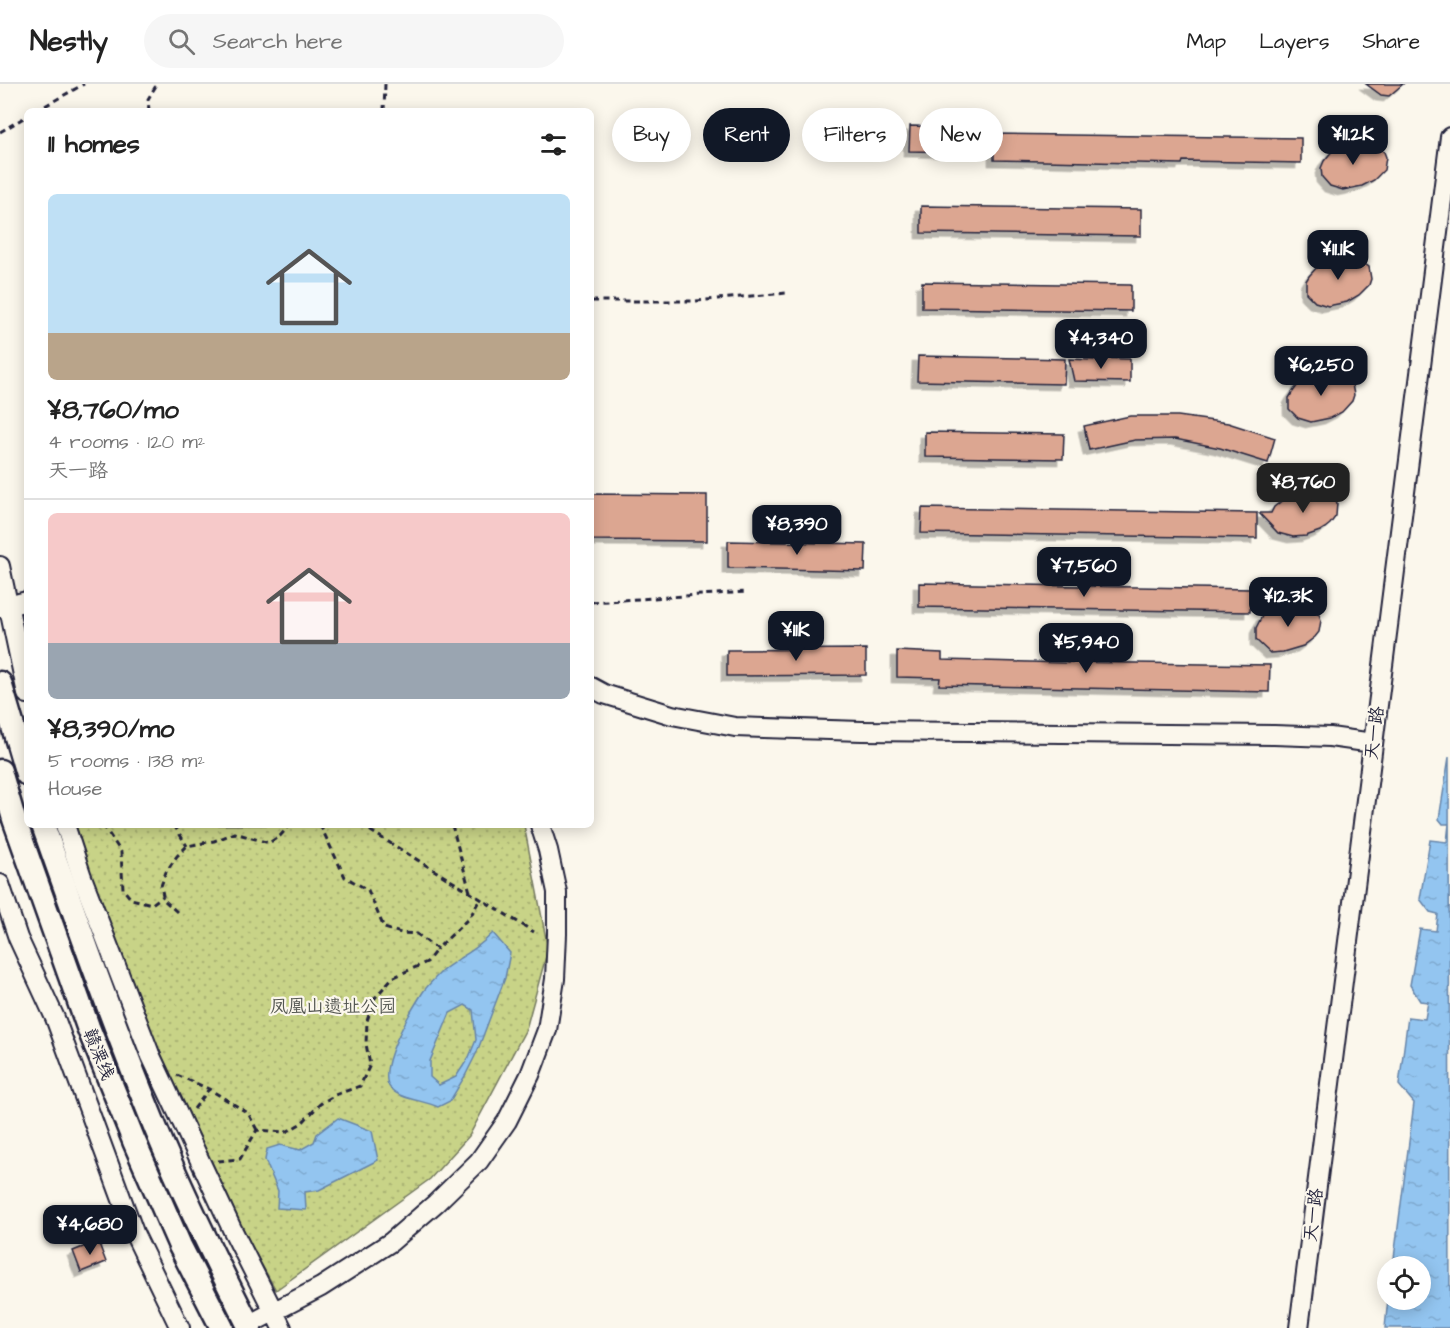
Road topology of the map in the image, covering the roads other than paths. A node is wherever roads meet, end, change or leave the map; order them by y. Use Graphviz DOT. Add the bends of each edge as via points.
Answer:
graph roads {
  1 [pos="1450,137"];
  2 [pos="0,566"];
  3 [pos="24,602"];
  4 [pos="4,607"];
  5 [pos="0,683"];
  6 [pos="24,683"];
  7 [pos="594,689"];
  8 [pos="1373,743"];
  9 [pos="24,764"];
  10 [pos="0,771"];
  11 [pos="44,828"];
  12 [pos="66,828"];
  13 [pos="541,828"];
  14 [pos="0,884"];
  15 [pos="273,1312"];
  16 [pos="249,1326"];
  17 [pos="180,1328"];
  18 [pos="222,1328"];
  19 [pos="282,1328"];
  20 [pos="1299,1328"];
  1 -- 8 [label="street, 天一路"];
  2 -- 4 [label="street"];
  3 -- 4 [label="street"];
  4 -- 6 [label="street"];
  5 -- 9 [label="main road"];
  7 -- 8 [label="street" via="672,715 735,727 1274,735"];
  8 -- 20 [label="street, 天一路"];
  10 -- 18 [label="main road, 赣溧线" via="88,1027 180,1246"];
  11 -- 16 [label="main road, 赣溧线" via="157,1131 203,1236"];
  12 -- 15 [label="street" via="155,1066"];
  13 -- 15 [label="street" via="557,892 555,979 547,1030 507,1121 479,1161 391,1242"];
  14 -- 17 [label="street" via="18,938 55,1018 135,1235"];
  15 -- 16 [label="street"];
  15 -- 19 [label="street"];
}
